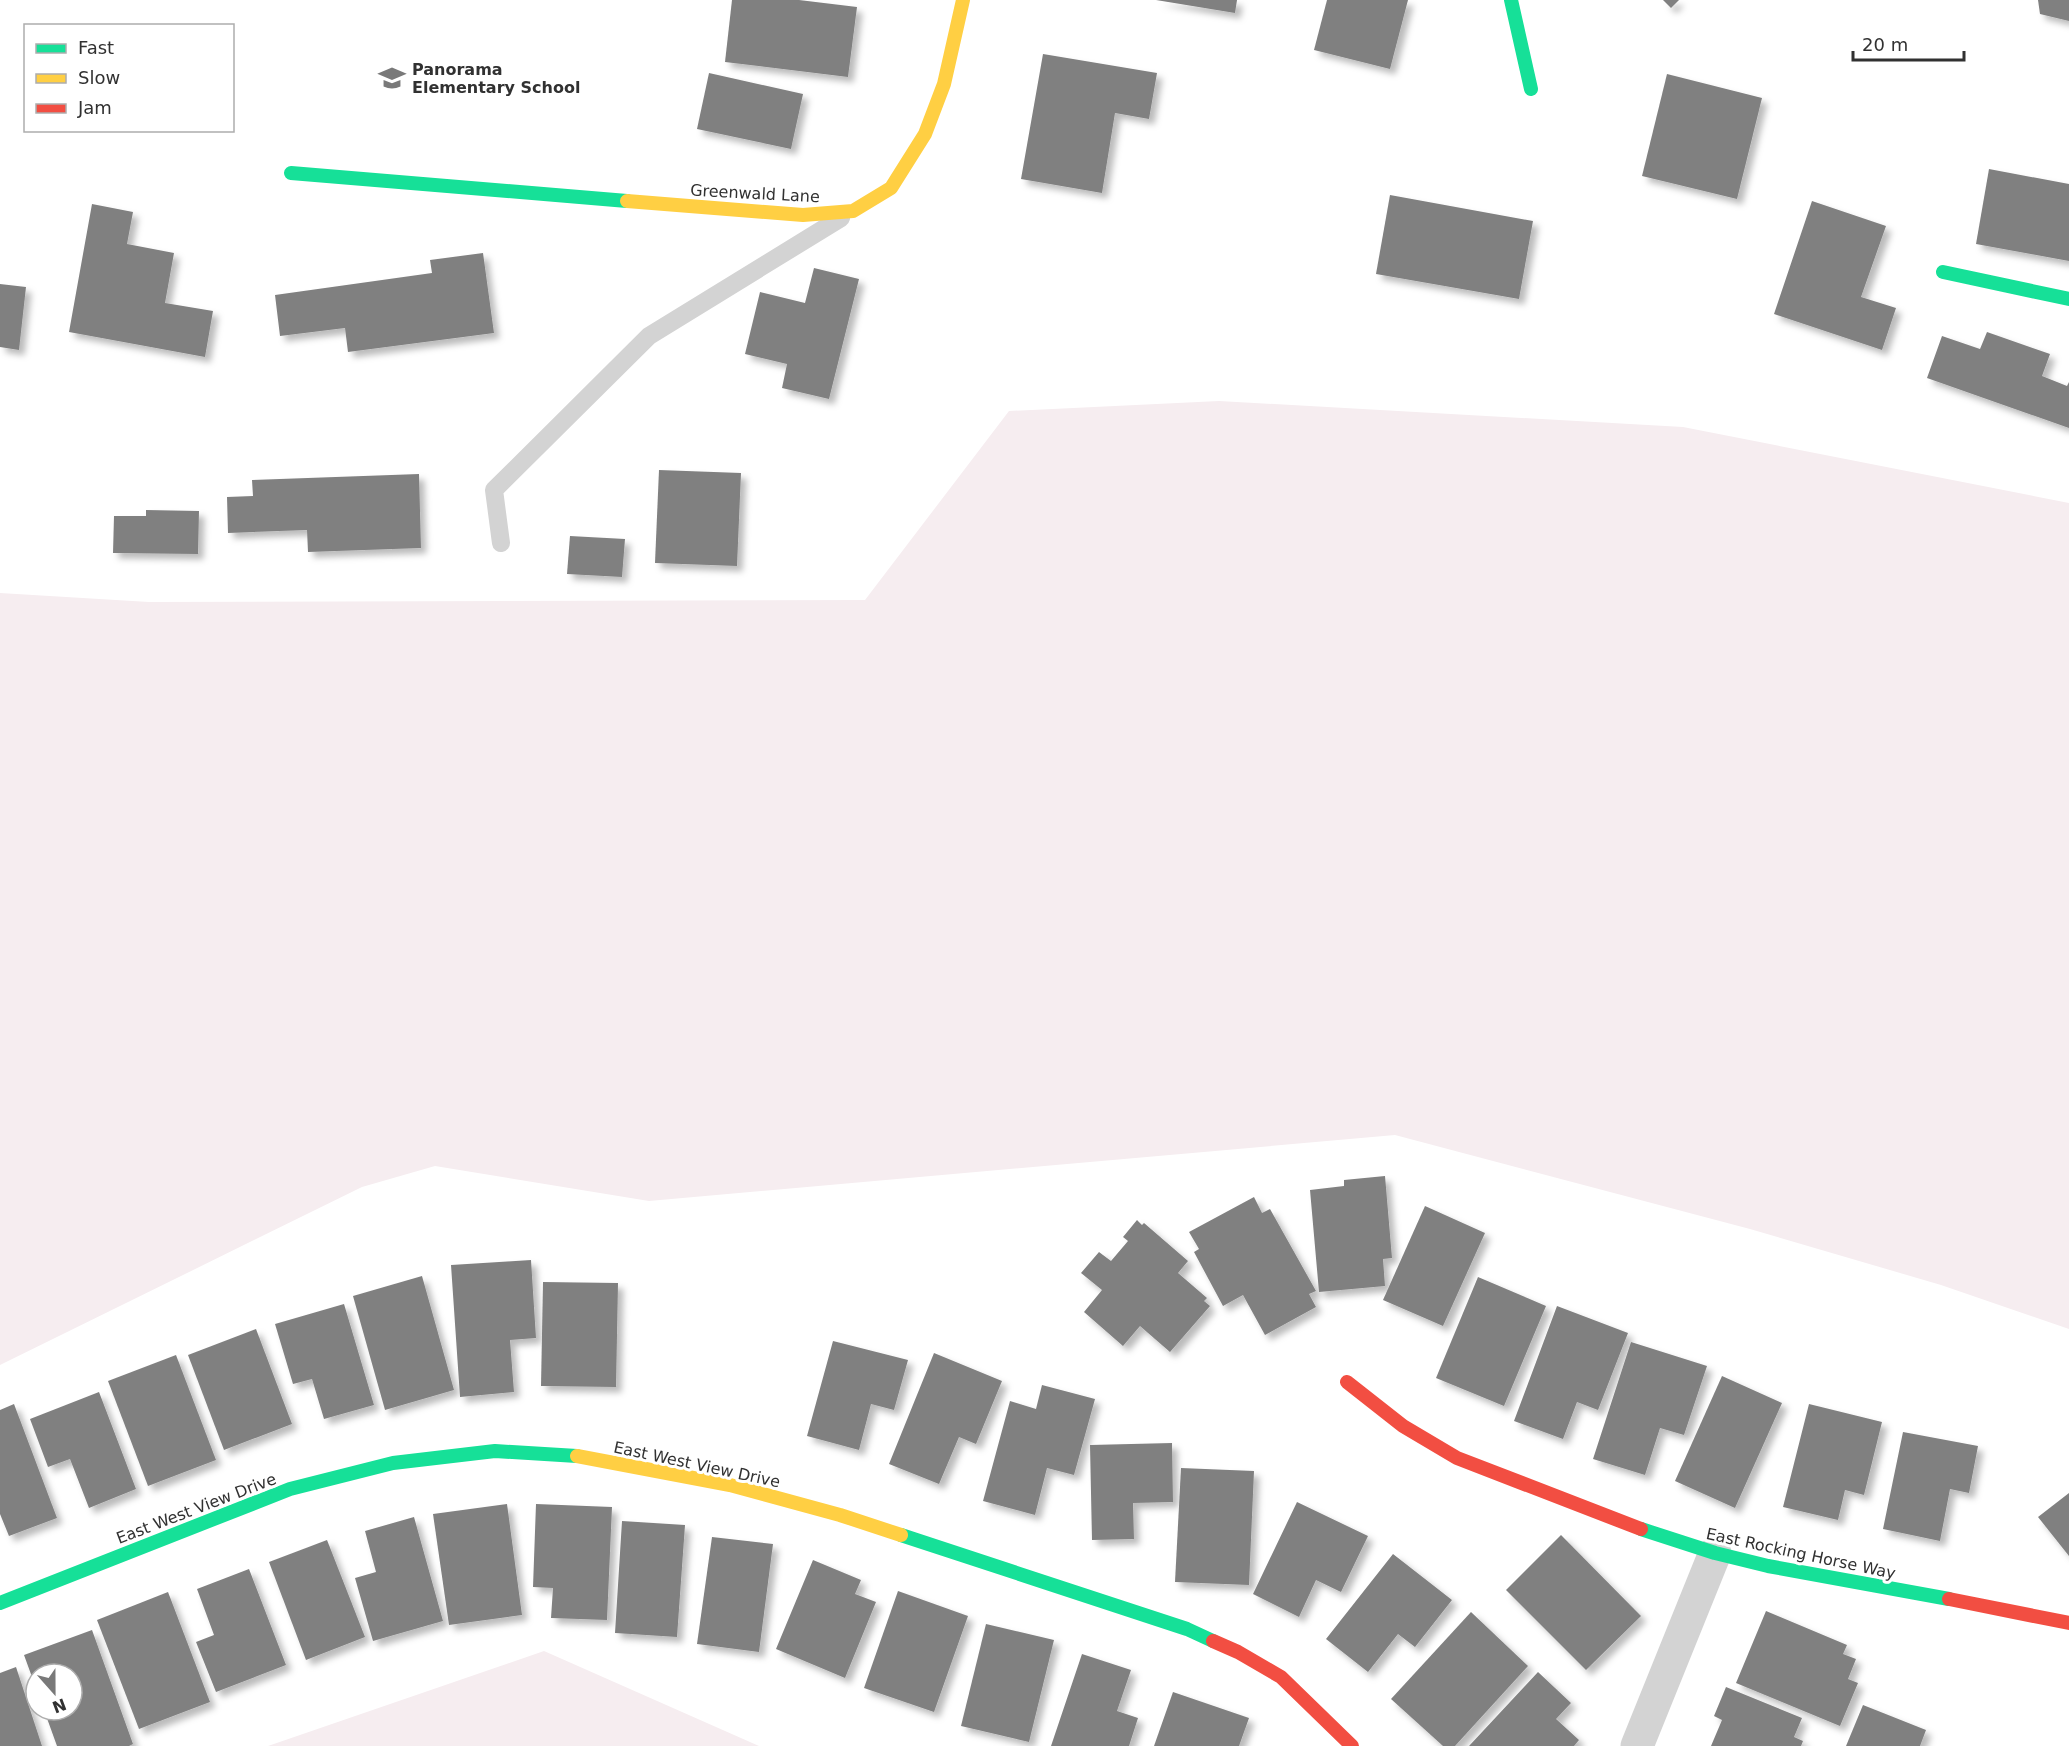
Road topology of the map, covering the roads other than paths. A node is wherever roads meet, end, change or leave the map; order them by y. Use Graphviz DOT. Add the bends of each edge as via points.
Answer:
graph roads {
  1 [pos="963,0"];
  2 [pos="1510,0"];
  3 [pos="1531,89"];
  4 [pos="291,173"];
  5 [pos="853,211"];
  6 [pos="1943,272"];
  7 [pos="2069,298"];
  8 [pos="501,543"];
  9 [pos="1347,1382"];
  10 [pos="1715,1553"];
  11 [pos="0,1603"];
  12 [pos="2069,1623"];
  13 [pos="1352,1746"];
  14 [pos="1637,1746"];
  1 -- 5 [label="street, Greenwald Lane" via="944,84 925,134 891,188"];
  2 -- 3 [label="street"];
  4 -- 5 [label="street, Greenwald Lane" via="803,215"];
  5 -- 8 [label="lane" via="649,336 494,490"];
  6 -- 7 [label="street"];
  9 -- 10 [label="street, East Rocking Horse Way" via="1403,1426 1457,1458 1621,1523"];
  10 -- 12 [label="street, East Rocking Horse Way"];
  10 -- 14 [label="street"];
  11 -- 13 [label="street, East West View Drive" via="290,1489 359,1471 495,1451 586,1456 730,1485 840,1515 1187,1629 1281,1677"];
}
